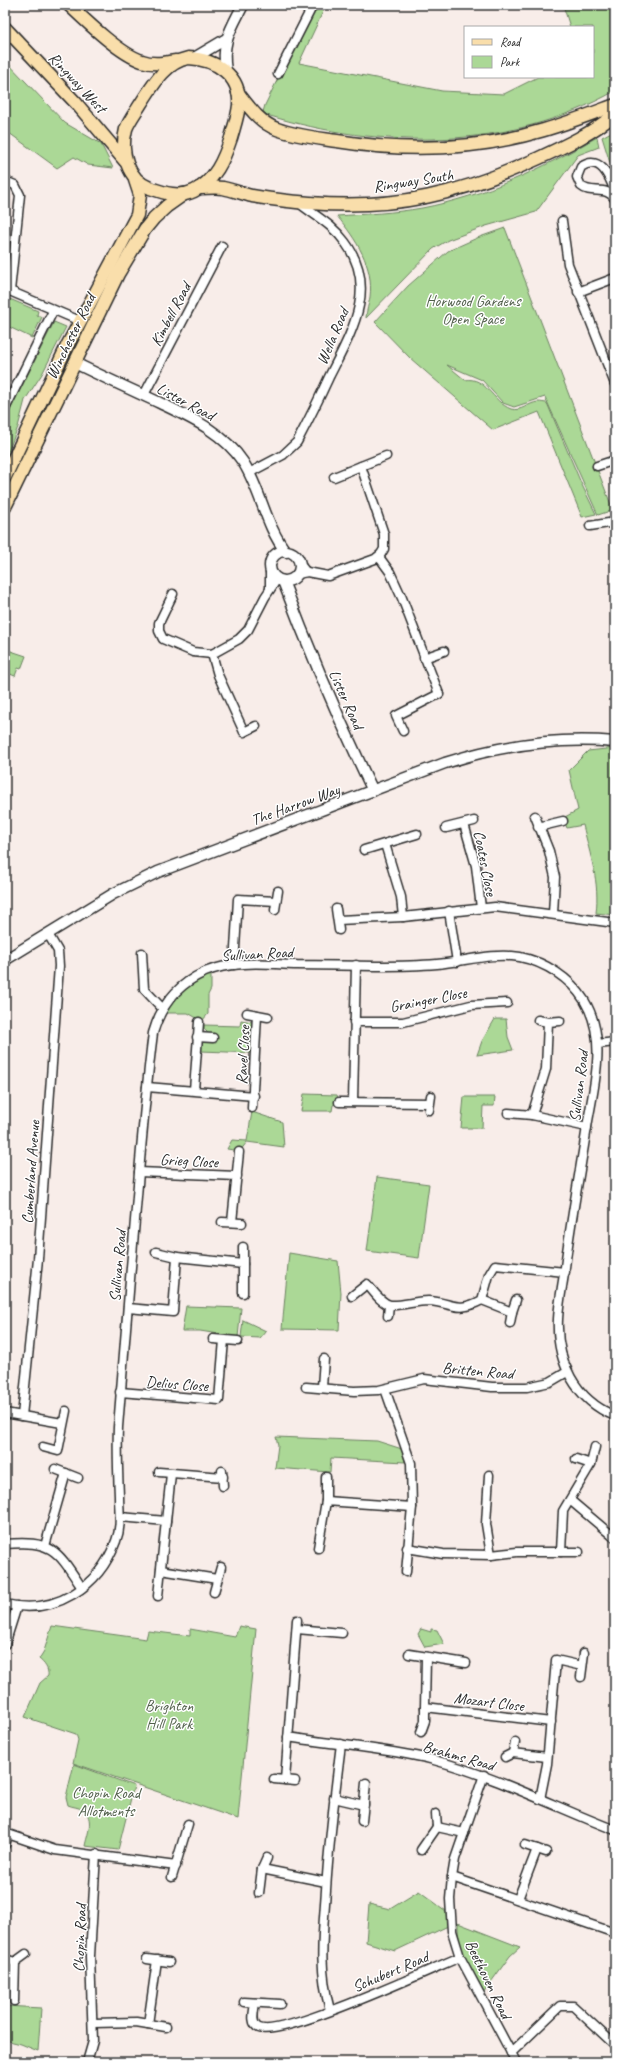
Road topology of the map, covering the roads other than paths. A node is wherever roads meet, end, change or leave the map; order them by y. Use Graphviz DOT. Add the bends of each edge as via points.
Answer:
graph roads {
  1 [pos="69,5"];
  2 [pos="243,5"];
  3 [pos="313,5"];
  4 [pos="5,28"];
  5 [pos="226,39"];
  6 [pos="194,58"];
  7 [pos="178,61"];
  8 [pos="226,71"];
  9 [pos="278,74"];
  10 [pos="238,93"];
  11 [pos="615,105"];
  12 [pos="615,114"];
  13 [pos="126,161"];
  14 [pos="136,180"];
  15 [pos="5,181"];
  16 [pos="199,188"];
  17 [pos="615,192"];
  18 [pos="184,194"];
  19 [pos="615,199"];
  20 [pos="298,202"];
  21 [pos="562,221"];
  22 [pos="222,246"];
  23 [pos="615,278"];
  24 [pos="7,290"];
  25 [pos="578,292"];
  26 [pos="53,310"];
  27 [pos="80,321"];
  28 [pos="75,363"];
  29 [pos="615,384"];
  30 [pos="144,396"];
  31 [pos="5,409"];
  32 [pos="386,456"];
  33 [pos="615,460"];
  34 [pos="361,466"];
  35 [pos="597,466"];
  36 [pos="249,473"];
  37 [pos="5,477"];
  38 [pos="334,477"];
  39 [pos="5,507"];
  40 [pos="615,522"];
  41 [pos="590,526"];
  42 [pos="276,539"];
  43 [pos="286,552"];
  44 [pos="274,556"];
  45 [pos="379,557"];
  46 [pos="270,571"];
  47 [pos="291,577"];
  48 [pos="270,589"];
  49 [pos="173,594"];
  50 [pos="444,651"];
  51 [pos="212,654"];
  52 [pos="424,658"];
  53 [pos="256,726"];
  54 [pos="403,731"];
  55 [pos="615,742"];
  56 [pos="373,791"];
  57 [pos="535,816"];
  58 [pos="474,821"];
  59 [pos="563,821"];
  60 [pos="464,824"];
  61 [pos="538,827"];
  62 [pos="446,828"];
  63 [pos="417,834"];
  64 [pos="385,844"];
  65 [pos="364,850"];
  66 [pos="278,891"];
  67 [pos="276,901"];
  68 [pos="480,908"];
  69 [pos="336,909"];
  70 [pos="275,910"];
  71 [pos="449,911"];
  72 [pos="553,914"];
  73 [pos="403,917"];
  74 [pos="338,920"];
  75 [pos="615,923"];
  76 [pos="339,930"];
  77 [pos="48,934"];
  78 [pos="142,953"];
  79 [pos="5,960"];
  80 [pos="457,962"];
  81 [pos="234,965"];
  82 [pos="356,965"];
  83 [pos="507,1003"];
  84 [pos="162,1008"];
  85 [pos="247,1014"];
  86 [pos="257,1015"];
  87 [pos="268,1017"];
  88 [pos="538,1020"];
  89 [pos="560,1021"];
  90 [pos="199,1022"];
  91 [pos="354,1022"];
  92 [pos="548,1022"];
  93 [pos="197,1038"];
  94 [pos="213,1038"];
  95 [pos="615,1042"];
  96 [pos="598,1044"];
  97 [pos="147,1087"];
  98 [pos="194,1090"];
  99 [pos="254,1096"];
  100 [pos="339,1102"];
  101 [pos="353,1102"];
  102 [pos="430,1103"];
  103 [pos="252,1108"];
  104 [pos="508,1113"];
  105 [pos="532,1115"];
  106 [pos="587,1127"];
  107 [pos="239,1152"];
  108 [pos="139,1172"];
  109 [pos="237,1176"];
  110 [pos="222,1222"];
  111 [pos="232,1222"];
  112 [pos="242,1223"];
  113 [pos="243,1247"];
  114 [pos="156,1252"];
  115 [pos="177,1256"];
  116 [pos="243,1264"];
  117 [pos="565,1272"];
  118 [pos="243,1293"];
  119 [pos="352,1296"];
  120 [pos="482,1300"];
  121 [pos="516,1300"];
  122 [pos="389,1305"];
  123 [pos="128,1308"];
  124 [pos="512,1312"];
  125 [pos="388,1316"];
  126 [pos="510,1323"];
  127 [pos="214,1339"];
  128 [pos="224,1340"];
  129 [pos="238,1342"];
  130 [pos="324,1360"];
  131 [pos="567,1372"];
  132 [pos="306,1387"];
  133 [pos="322,1387"];
  134 [pos="385,1389"];
  135 [pos="120,1392"];
  136 [pos="66,1411"];
  137 [pos="5,1413"];
  138 [pos="22,1416"];
  139 [pos="615,1416"];
  140 [pos="62,1423"];
  141 [pos="596,1446"];
  142 [pos="43,1447"];
  143 [pos="576,1459"];
  144 [pos="591,1464"];
  145 [pos="56,1469"];
  146 [pos="159,1472"];
  147 [pos="66,1473"];
  148 [pos="171,1474"];
  149 [pos="489,1475"];
  150 [pos="326,1477"];
  151 [pos="78,1478"];
  152 [pos="223,1478"];
  153 [pos="570,1500"];
  154 [pos="326,1501"];
  155 [pos="412,1507"];
  156 [pos="120,1517"];
  157 [pos="166,1521"];
  158 [pos="615,1538"];
  159 [pos="5,1544"];
  160 [pos="46,1546"];
  161 [pos="318,1548"];
  162 [pos="407,1548"];
  163 [pos="561,1552"];
  164 [pos="579,1552"];
  165 [pos="491,1555"];
  166 [pos="221,1567"];
  167 [pos="161,1570"];
  168 [pos="406,1572"];
  169 [pos="217,1579"];
  170 [pos="82,1588"];
  171 [pos="214,1592"];
  172 [pos="158,1596"];
  173 [pos="5,1604"];
  174 [pos="17,1606"];
  175 [pos="342,1633"];
  176 [pos="5,1644"];
  177 [pos="584,1653"];
  178 [pos="409,1654"];
  179 [pos="426,1658"];
  180 [pos="466,1663"];
  181 [pos="582,1666"];
  182 [pos="581,1677"];
  183 [pos="425,1707"];
  184 [pos="550,1722"];
  185 [pos="421,1732"];
  186 [pos="288,1737"];
  187 [pos="515,1742"];
  188 [pos="341,1744"];
  189 [pos="513,1753"];
  190 [pos="505,1757"];
  191 [pos="547,1757"];
  192 [pos="484,1775"];
  193 [pos="274,1779"];
  194 [pos="285,1780"];
  195 [pos="295,1780"];
  196 [pos="366,1783"];
  197 [pos="334,1798"];
  198 [pos="540,1799"];
  199 [pos="364,1804"];
  200 [pos="436,1814"];
  201 [pos="362,1821"];
  202 [pos="188,1824"];
  203 [pos="438,1827"];
  204 [pos="615,1830"];
  205 [pos="464,1833"];
  206 [pos="7,1834"];
  207 [pos="5,1845"];
  208 [pos="525,1845"];
  209 [pos="537,1849"];
  210 [pos="421,1850"];
  211 [pos="546,1852"];
  212 [pos="96,1854"];
  213 [pos="267,1858"];
  214 [pos="176,1866"];
  215 [pos="262,1869"];
  216 [pos="172,1877"];
  217 [pos="452,1877"];
  218 [pos="326,1882"];
  219 [pos="259,1893"];
  220 [pos="518,1899"];
  221 [pos="615,1933"];
  222 [pos="26,1954"];
  223 [pos="460,1957"];
  224 [pos="5,1959"];
  225 [pos="148,1959"];
  226 [pos="157,1960"];
  227 [pos="15,1962"];
  228 [pos="169,1962"];
  229 [pos="14,2001"];
  230 [pos="244,2002"];
  231 [pos="254,2003"];
  232 [pos="280,2004"];
  233 [pos="330,2010"];
  234 [pos="94,2023"];
  235 [pos="148,2024"];
  236 [pos="166,2028"];
  237 [pos="615,2045"];
  238 [pos="511,2053"];
  239 [pos="87,2062"];
  240 [pos="516,2062"];
  1 -- 7 [label="main road" via="126,52 141,61"];
  2 -- 5 [label="street"];
  3 -- 9 [label="street"];
  4 -- 13 [label="main road, Ringway West" via="81,108"];
  5 -- 6 [label="street"];
  5 -- 8 [label="street"];
  6 -- 7 [label="main road"];
  6 -- 8 [label="main road" via="216,64"];
  7 -- 13 [label="main road" via="157,79 130,122 125,137"];
  8 -- 10 [label="main road"];
  10 -- 11 [label="main road, Ringway South" via="251,110 277,129 355,144 401,147 466,146 504,140 543,130"];
  10 -- 16 [label="main road" via="238,112 222,162 209,181"];
  12 -- 20 [label="main road, Ringway South" via="563,147 471,186 431,197 393,202"];
  13 -- 14 [label="main road"];
  14 -- 18 [label="main road" via="144,186 165,193"];
  14 -- 27 [label="main road, Winchester Road" via="140,195 137,215"];
  15 -- 24 [label="street" via="15,185 20,195"];
  16 -- 18 [label="main road"];
  16 -- 20 [label="main road, Ringway South" via="222,188 252,196"];
  17 -- 19 [label="street" via="609,176 598,164 591,163 581,167 577,177 581,186 590,191 601,190 610,193"];
  18 -- 28 [label="main road, Winchester Road" via="167,206 145,229 118,274"];
  20 -- 36 [label="street, Wella Road" via="336,230 346,242 357,263 361,280 361,298 352,332 297,442 283,455"];
  21 -- 25 [label="street" via="568,264"];
  22 -- 30 [label="street, Kimbell Road"];
  23 -- 25 [label="street"];
  24 -- 26 [label="street"];
  25 -- 29 [label="street"];
  26 -- 27 [label="street"];
  26 -- 31 [label="street"];
  27 -- 37 [label="main road, Winchester Road"];
  28 -- 30 [label="street, Lister Road"];
  28 -- 39 [label="main road, Winchester Road"];
  30 -- 36 [label="street, Lister Road" via="207,426 232,448"];
  32 -- 34 [label="street"];
  33 -- 35 [label="street"];
  34 -- 38 [label="street"];
  34 -- 45 [label="street" via="384,534 384,549"];
  36 -- 42 [label="street, Lister Road"];
  40 -- 41 [label="street"];
  42 -- 43 [label="street, Lister Road"];
  42 -- 44 [label="street, Lister Road"];
  43 -- 44 [label="street"];
  43 -- 47 [label="street" via="294,555 299,563"];
  44 -- 46 [label="street" via="270,563"];
  45 -- 47 [label="street" via="328,576"];
  45 -- 52 [label="street" via="400,592"];
  46 -- 47 [label="street"];
  46 -- 48 [label="street"];
  47 -- 48 [label="street"];
  47 -- 56 [label="street, Lister Road" via="288,594 336,713"];
  48 -- 51 [label="street" via="248,630 239,639"];
  49 -- 51 [label="street" via="159,623 159,631 163,638 193,652"];
  50 -- 52 [label="street"];
  51 -- 53 [label="street" via="218,675 244,732"];
  52 -- 54 [label="street" via="439,694 396,716"];
  55 -- 56 [label="street, The Harrow Way" via="553,741 502,747 445,763"];
  56 -- 77 [label="street, The Harrow Way" via="158,872 113,894"];
  57 -- 61 [label="street"];
  58 -- 60 [label="street, Coates Close"];
  59 -- 61 [label="street"];
  60 -- 62 [label="street, Coates Close"];
  60 -- 68 [label="street, Coates Close" via="476,866"];
  61 -- 72 [label="street" via="549,851 555,877"];
  63 -- 64 [label="street"];
  64 -- 65 [label="street"];
  64 -- 73 [label="street" via="401,898"];
  66 -- 67 [label="street"];
  67 -- 70 [label="street"];
  67 -- 81 [label="street" via="238,899"];
  68 -- 71 [label="street, Coates Close"];
  68 -- 72 [label="street, Coates Close" via="495,907"];
  69 -- 74 [label="street"];
  71 -- 73 [label="street, Coates Close"];
  71 -- 80 [label="street"];
  72 -- 75 [label="street, Coates Close"];
  73 -- 74 [label="street, Coates Close"];
  74 -- 76 [label="street"];
  77 -- 79 [label="street, The Harrow Way"];
  77 -- 138 [label="street, Cumberland Avenue" via="60,955 37,1266"];
  78 -- 84 [label="street" via="144,989"];
  80 -- 82 [label="street, Sullivan Road" via="401,966"];
  80 -- 96 [label="street, Sullivan Road" via="518,957 548,968 568,982 582,998 595,1027"];
  81 -- 82 [label="street, Sullivan Road"];
  81 -- 84 [label="street, Sullivan Road" via="216,968 194,978 181,986"];
  82 -- 91 [label="street"];
  83 -- 91 [label="street, Grainger Close" via="471,1005 403,1022"];
  84 -- 97 [label="street, Sullivan Road" via="153,1033"];
  85 -- 86 [label="street, Ravel Close"];
  86 -- 87 [label="street, Ravel Close"];
  86 -- 99 [label="street, Ravel Close"];
  88 -- 92 [label="street"];
  89 -- 92 [label="street"];
  90 -- 93 [label="street"];
  91 -- 101 [label="street"];
  92 -- 105 [label="street" via="546,1069"];
  93 -- 94 [label="street, Ravel Close"];
  93 -- 98 [label="street"];
  95 -- 96 [label="street"];
  96 -- 106 [label="street, Sullivan Road" via="597,1067"];
  97 -- 98 [label="street, Ravel Close"];
  97 -- 108 [label="street, Sullivan Road"];
  98 -- 99 [label="street, Ravel Close"];
  99 -- 103 [label="street, Ravel Close"];
  100 -- 101 [label="street"];
  101 -- 102 [label="street"];
  104 -- 105 [label="street"];
  105 -- 106 [label="street"];
  106 -- 117 [label="street, Sullivan Road"];
  107 -- 109 [label="street, Grieg Close"];
  108 -- 109 [label="street, Grieg Close"];
  108 -- 123 [label="street, Sullivan Road"];
  109 -- 111 [label="street, Grieg Close"];
  110 -- 111 [label="street"];
  111 -- 112 [label="street"];
  113 -- 116 [label="street"];
  114 -- 115 [label="street"];
  115 -- 116 [label="street"];
  115 -- 123 [label="street" via="177,1312"];
  116 -- 118 [label="street"];
  117 -- 120 [label="street" via="495,1265 489,1275"];
  117 -- 131 [label="street, Sullivan Road" via="558,1326 559,1346"];
  119 -- 122 [label="street" via="368,1284 377,1296"];
  120 -- 122 [label="street" via="470,1306 456,1308 428,1301"];
  120 -- 124 [label="street"];
  121 -- 124 [label="street"];
  122 -- 125 [label="street"];
  123 -- 135 [label="street, Sullivan Road"];
  124 -- 126 [label="street"];
  127 -- 128 [label="street"];
  128 -- 129 [label="street"];
  128 -- 135 [label="street, Delius Close" via="219,1400"];
  130 -- 133 [label="street"];
  131 -- 134 [label="street, Britten Road" via="550,1382 527,1388 492,1387 424,1379 411,1380"];
  131 -- 139 [label="street, Sullivan Road" via="579,1390 592,1402"];
  132 -- 133 [label="street, Britten Road"];
  133 -- 134 [label="street, Britten Road" via="354,1391"];
  134 -- 155 [label="street" via="411,1463"];
  135 -- 156 [label="street, Sullivan Road"];
  136 -- 140 [label="street"];
  137 -- 138 [label="street"];
  138 -- 140 [label="street"];
  140 -- 142 [label="street" via="58,1451"];
  141 -- 144 [label="street"];
  143 -- 144 [label="street"];
  144 -- 153 [label="street"];
  145 -- 147 [label="street"];
  146 -- 148 [label="street"];
  147 -- 151 [label="street"];
  147 -- 160 [label="street"];
  148 -- 152 [label="street"];
  148 -- 157 [label="street"];
  149 -- 165 [label="street" via="486,1524"];
  150 -- 154 [label="street"];
  153 -- 158 [label="street"];
  153 -- 163 [label="street" via="563,1511"];
  154 -- 155 [label="street"];
  154 -- 161 [label="street"];
  155 -- 162 [label="street"];
  156 -- 157 [label="street"];
  156 -- 170 [label="street, Sullivan Road" via="117,1540 108,1559 93,1579"];
  157 -- 167 [label="street"];
  159 -- 160 [label="street" via="29,1542"];
  160 -- 170 [label="street" via="64,1562"];
  162 -- 165 [label="street" via="444,1554"];
  162 -- 168 [label="street"];
  163 -- 164 [label="street"];
  163 -- 165 [label="street"];
  166 -- 169 [label="street"];
  167 -- 169 [label="street"];
  167 -- 172 [label="street"];
  169 -- 171 [label="street"];
  170 -- 174 [label="street, Sullivan Road" via="56,1602"];
  173 -- 174 [label="street, Sullivan Road"];
  174 -- 176 [label="street"];
  175 -- 186 [label="street" via="297,1625"];
  177 -- 181 [label="street"];
  178 -- 179 [label="street"];
  179 -- 180 [label="street"];
  179 -- 183 [label="street"];
  181 -- 182 [label="street"];
  181 -- 184 [label="street" via="556,1660"];
  183 -- 184 [label="street, Mozart Close"];
  183 -- 185 [label="street" via="425,1721"];
  184 -- 191 [label="street"];
  186 -- 188 [label="street, Brahms Road"];
  186 -- 194 [label="street"];
  187 -- 189 [label="street"];
  188 -- 192 [label="street, Brahms Road" via="434,1760"];
  188 -- 197 [label="street"];
  189 -- 190 [label="street"];
  189 -- 191 [label="street"];
  191 -- 198 [label="street"];
  192 -- 198 [label="street, Brahms Road"];
  192 -- 205 [label="street, Beethoven Road"];
  193 -- 194 [label="street"];
  194 -- 195 [label="street"];
  196 -- 199 [label="street"];
  197 -- 199 [label="street"];
  197 -- 218 [label="street"];
  198 -- 204 [label="street, Brahms Road"];
  199 -- 201 [label="street"];
  200 -- 203 [label="street"];
  202 -- 214 [label="street"];
  203 -- 205 [label="street"];
  203 -- 210 [label="street"];
  205 -- 217 [label="street, Beethoven Road"];
  206 -- 207 [label="street"];
  206 -- 212 [label="street" via="55,1850"];
  208 -- 209 [label="street"];
  209 -- 211 [label="street"];
  209 -- 220 [label="street"];
  212 -- 214 [label="street"];
  212 -- 234 [label="street, Chopin Road" via="90,1956"];
  213 -- 215 [label="street"];
  214 -- 216 [label="street"];
  215 -- 218 [label="street"];
  215 -- 219 [label="street"];
  217 -- 220 [label="street"];
  217 -- 223 [label="street, Beethoven Road" via="452,1931"];
  218 -- 233 [label="street" via="322,1964"];
  220 -- 221 [label="street"];
  222 -- 227 [label="street"];
  223 -- 233 [label="street, Schubert Road"];
  223 -- 238 [label="street, Beethoven Road"];
  224 -- 227 [label="street"];
  225 -- 226 [label="street"];
  226 -- 228 [label="street"];
  226 -- 235 [label="street"];
  227 -- 229 [label="street"];
  230 -- 231 [label="street"];
  231 -- 232 [label="street"];
  231 -- 233 [label="street, Schubert Road" via="253,2020 260,2028 284,2026"];
  234 -- 235 [label="street"];
  234 -- 239 [label="street, Chopin Road" via="94,2041"];
  235 -- 236 [label="street"];
  237 -- 238 [label="street" via="573,2006 560,2006"];
  238 -- 240 [label="street, Beethoven Road"];
}
